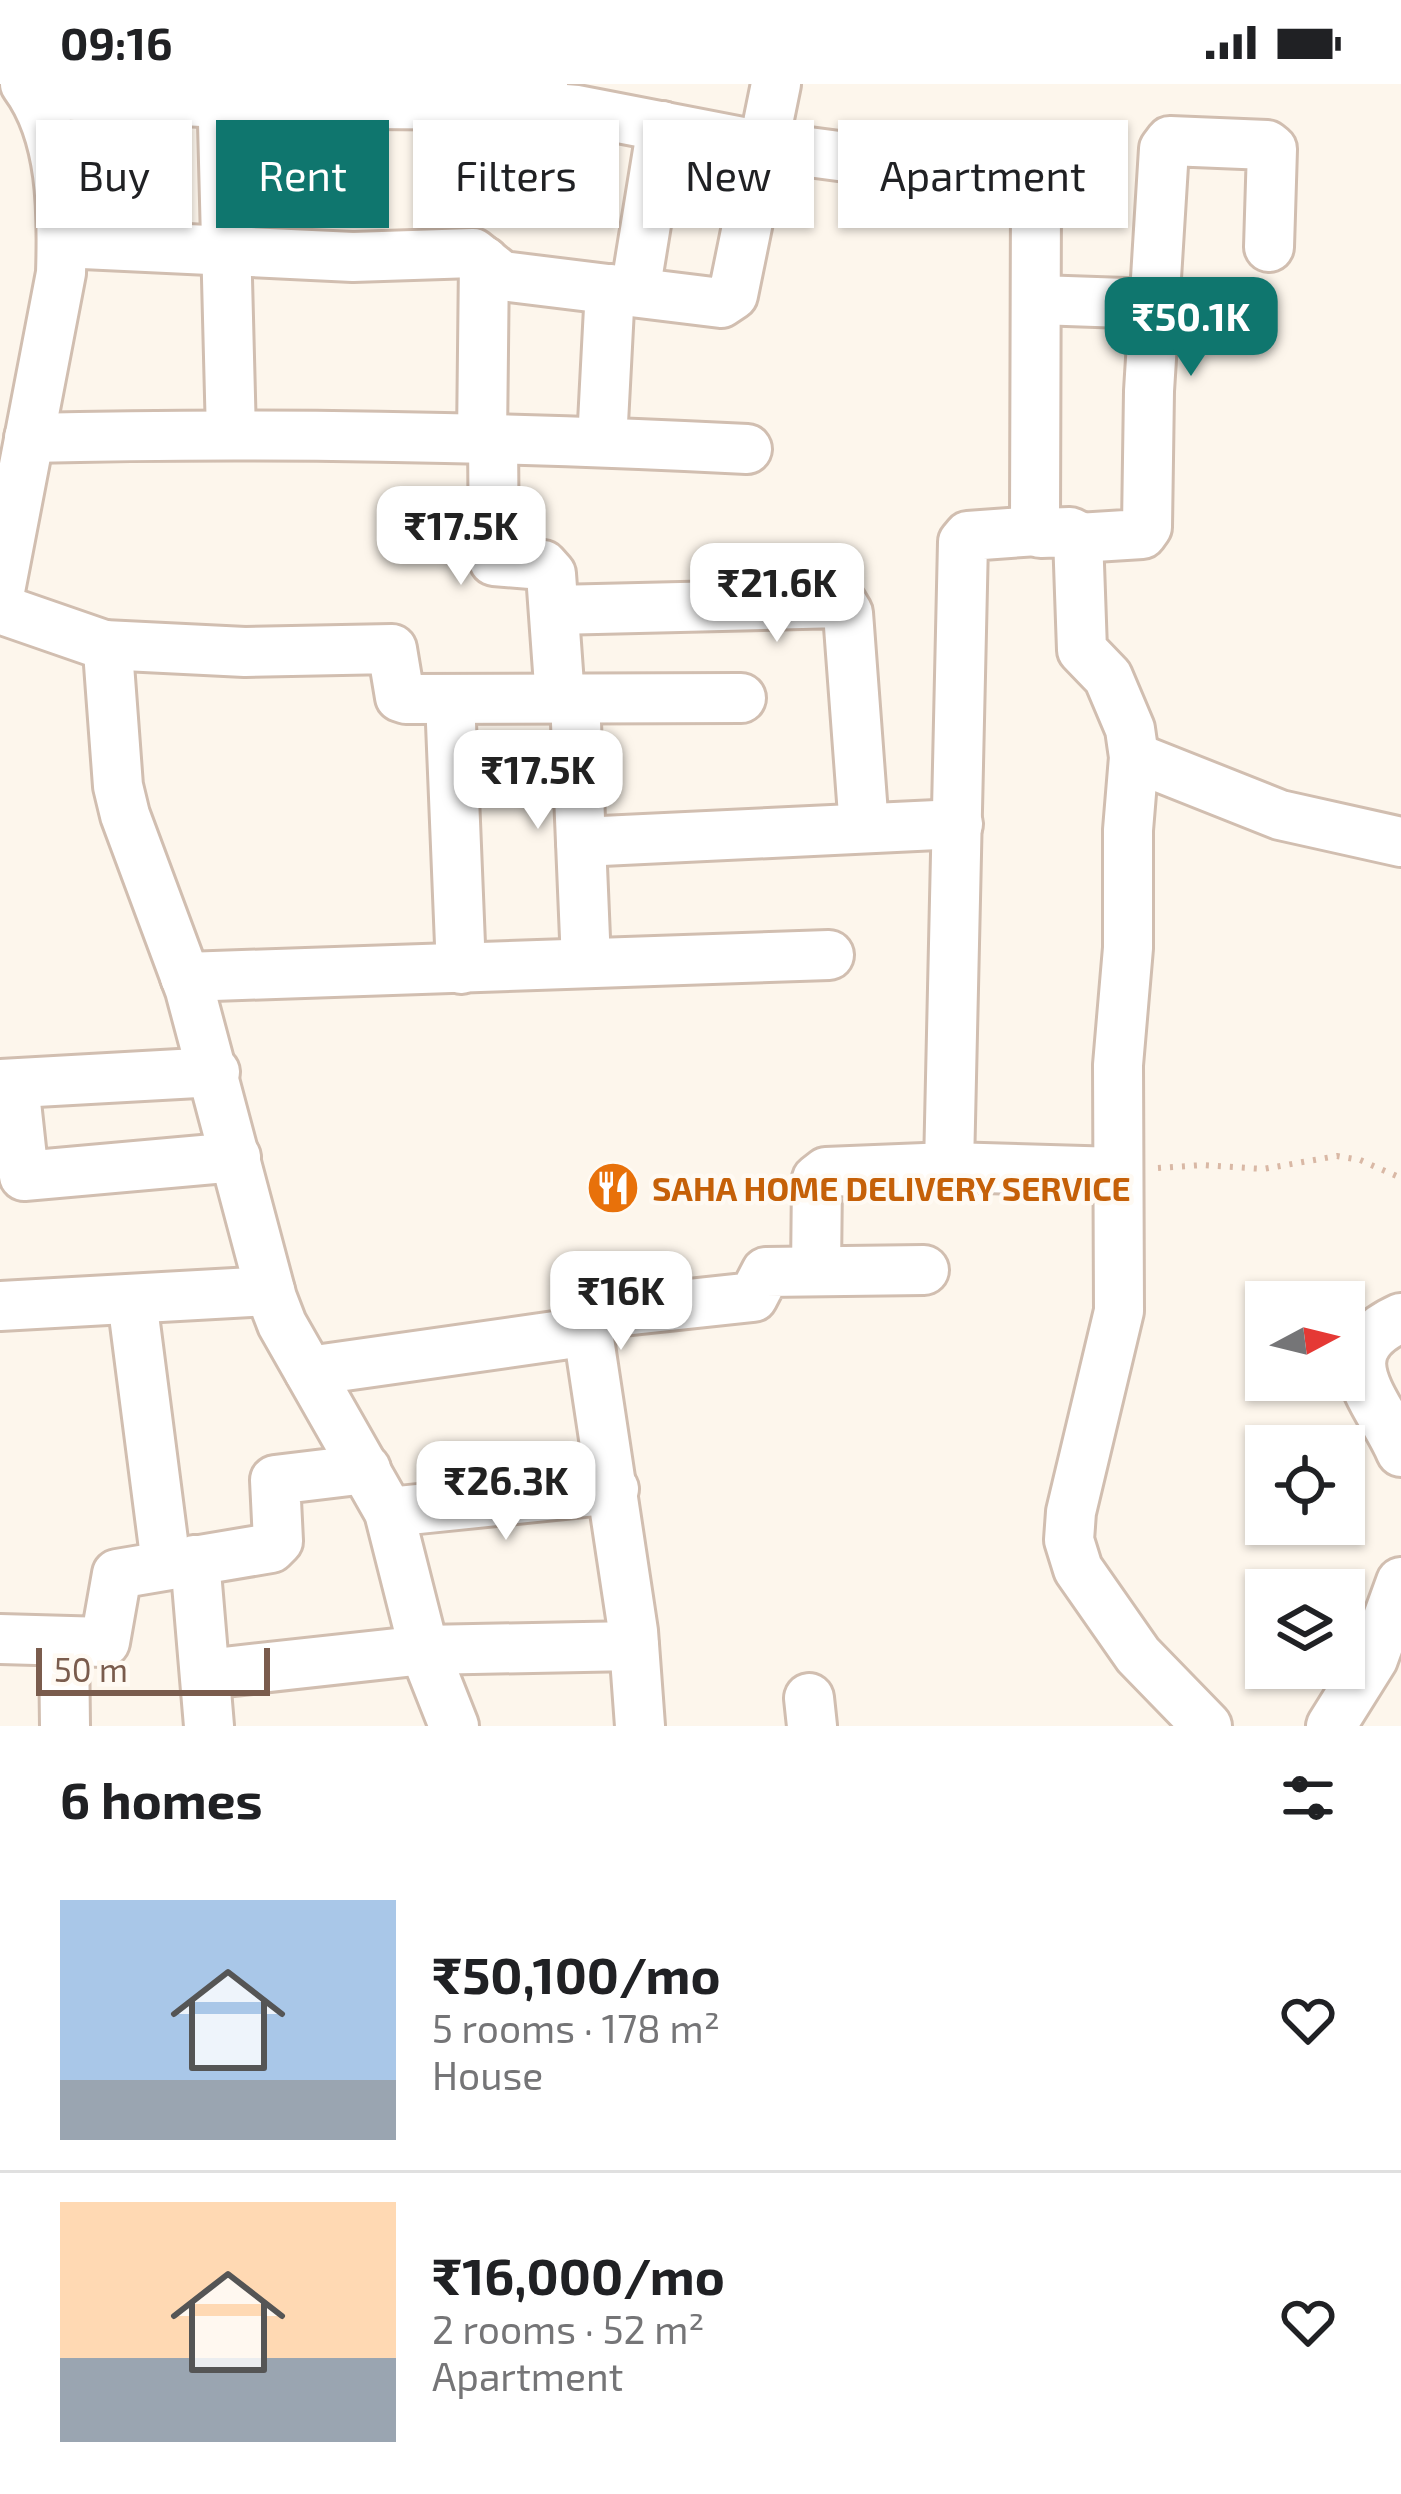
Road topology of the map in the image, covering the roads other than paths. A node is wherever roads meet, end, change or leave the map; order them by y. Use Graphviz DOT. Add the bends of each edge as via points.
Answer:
graph roads {
  1 [pos="776,84"];
  2 [pos="29,89"];
  3 [pos="223,94"];
  4 [pos="340,94"];
  5 [pos="438,94"];
  6 [pos="541,95"];
  7 [pos="768,120"];
  8 [pos="643,122"];
  9 [pos="814,153"];
  10 [pos="643,206"];
  11 [pos="746,228"];
  12 [pos="62,243"];
  13 [pos="1269,247"];
  14 [pos="228,253"];
  15 [pos="484,261"];
  16 [pos="623,290"];
  17 [pos="1038,300"];
  18 [pos="1154,304"];
  19 [pos="21,370"];
  20 [pos="232,435"];
  21 [pos="29,438"];
  22 [pos="487,439"];
  23 [pos="602,442"];
  24 [pos="747,449"];
  25 [pos="1058,535"];
  26 [pos="2,566"];
  27 [pos="0,609"];
  28 [pos="555,610"];
  29 [pos="104,646"];
  30 [pos="741,698"];
  31 [pos="450,699"];
  32 [pos="568,699"];
  33 [pos="1134,757"];
  34 [pos="958,824"];
  35 [pos="864,828"];
  36 [pos="581,842"];
  37 [pos="1401,842"];
  38 [pos="829,956"];
  39 [pos="586,962"];
  40 [pos="461,969"];
  41 [pos="185,977"];
  42 [pos="215,1072"];
  43 [pos="7,1084"];
  44 [pos="236,1157"];
  45 [pos="949,1167"];
  46 [pos="1118,1172"];
  47 [pos="924,1270"];
  48 [pos="816,1271"];
  49 [pos="270,1292"];
  50 [pos="132,1300"];
  51 [pos="0,1306"];
  52 [pos="586,1318"];
  53 [pos="1401,1318"];
  54 [pos="309,1371"];
  55 [pos="1401,1452"];
  56 [pos="366,1469"];
  57 [pos="614,1489"];
  58 [pos="389,1513"];
  59 [pos="181,1562"];
  60 [pos="1401,1582"];
  61 [pos="0,1640"];
  62 [pos="64,1642"];
  63 [pos="634,1646"];
  64 [pos="424,1650"];
  65 [pos="206,1674"];
  66 [pos="64,1726"];
  67 [pos="209,1726"];
  68 [pos="454,1726"];
  69 [pos="640,1726"];
  70 [pos="1207,1726"];
  71 [pos="1331,1726"];
  1 -- 7 [label="street"];
  2 -- 3 [label="street"];
  2 -- 12 [label="street" via="55,158"];
  3 -- 4 [label="street"];
  3 -- 14 [label="street"];
  4 -- 5 [label="street"];
  5 -- 6 [label="street"];
  6 -- 8 [label="street"];
  9 -- 17 [label="street" via="1028,182 1036,194"];
  10 -- 16 [label="street"];
  11 -- 16 [label="street" via="733,295 721,303"];
  12 -- 14 [label="street"];
  12 -- 19 [label="street" via="62,273"];
  13 -- 18 [label="street" via="1272,149 1170,141"];
  14 -- 15 [label="street" via="473,253"];
  14 -- 20 [label="street"];
  15 -- 16 [label="street" via="502,276"];
  15 -- 22 [label="street"];
  16 -- 23 [label="street"];
  17 -- 18 [label="street"];
  17 -- 25 [label="street"];
  18 -- 25 [label="street" via="1147,527 1142,534"];
  19 -- 21 [label="street"];
  20 -- 21 [label="street"];
  20 -- 22 [label="street"];
  21 -- 26 [label="street"];
  22 -- 23 [label="street"];
  22 -- 28 [label="street" via="494,561 548,567"];
  23 -- 24 [label="street"];
  25 -- 33 [label="street" via="1082,650 1108,677"];
  25 -- 34 [label="street" via="978,534 963,542"];
  27 -- 29 [label="street"];
  28 -- 32 [label="street"];
  28 -- 35 [label="street" via="842,603"];
  29 -- 31 [label="street" via="392,649 400,697"];
  29 -- 41 [label="street" via="118,786"];
  30 -- 32 [label="street"];
  31 -- 32 [label="street"];
  31 -- 40 [label="street"];
  32 -- 36 [label="street"];
  33 -- 37 [label="street" via="1280,815"];
  33 -- 46 [label="street"];
  34 -- 35 [label="street"];
  34 -- 45 [label="street"];
  35 -- 36 [label="street"];
  36 -- 39 [label="street"];
  38 -- 39 [label="street"];
  39 -- 40 [label="street"];
  40 -- 41 [label="street"];
  41 -- 42 [label="street"];
  42 -- 43 [label="street"];
  42 -- 44 [label="street"];
  43 -- 44 [label="street" via="24,1176"];
  44 -- 49 [label="street"];
  45 -- 46 [label="street"];
  45 -- 48 [label="street" via="820,1174"];
  46 -- 70 [label="street" via="1119,1311 1069,1540 1078,1569 1138,1654"];
  47 -- 48 [label="street"];
  48 -- 52 [label="street" via="763,1273 753,1297"];
  49 -- 50 [label="street"];
  49 -- 54 [label="street"];
  50 -- 51 [label="street"];
  50 -- 59 [label="street"];
  52 -- 54 [label="street" via="562,1335"];
  52 -- 57 [label="street"];
  53 -- 55 [label="street" via="1376,1329 1363,1353 1366,1390"];
  54 -- 56 [label="street"];
  56 -- 58 [label="street"];
  56 -- 59 [label="street" via="275,1480 277,1545"];
  57 -- 58 [label="street"];
  57 -- 63 [label="street"];
  58 -- 64 [label="street"];
  59 -- 62 [label="street" via="117,1574 105,1642"];
  59 -- 65 [label="street"];
  60 -- 71 [label="street" via="1372,1659"];
  61 -- 62 [label="street"];
  62 -- 66 [label="street"];
  63 -- 64 [label="street"];
  63 -- 69 [label="street"];
  64 -- 65 [label="street"];
  64 -- 68 [label="street"];
  65 -- 67 [label="street"];
}
